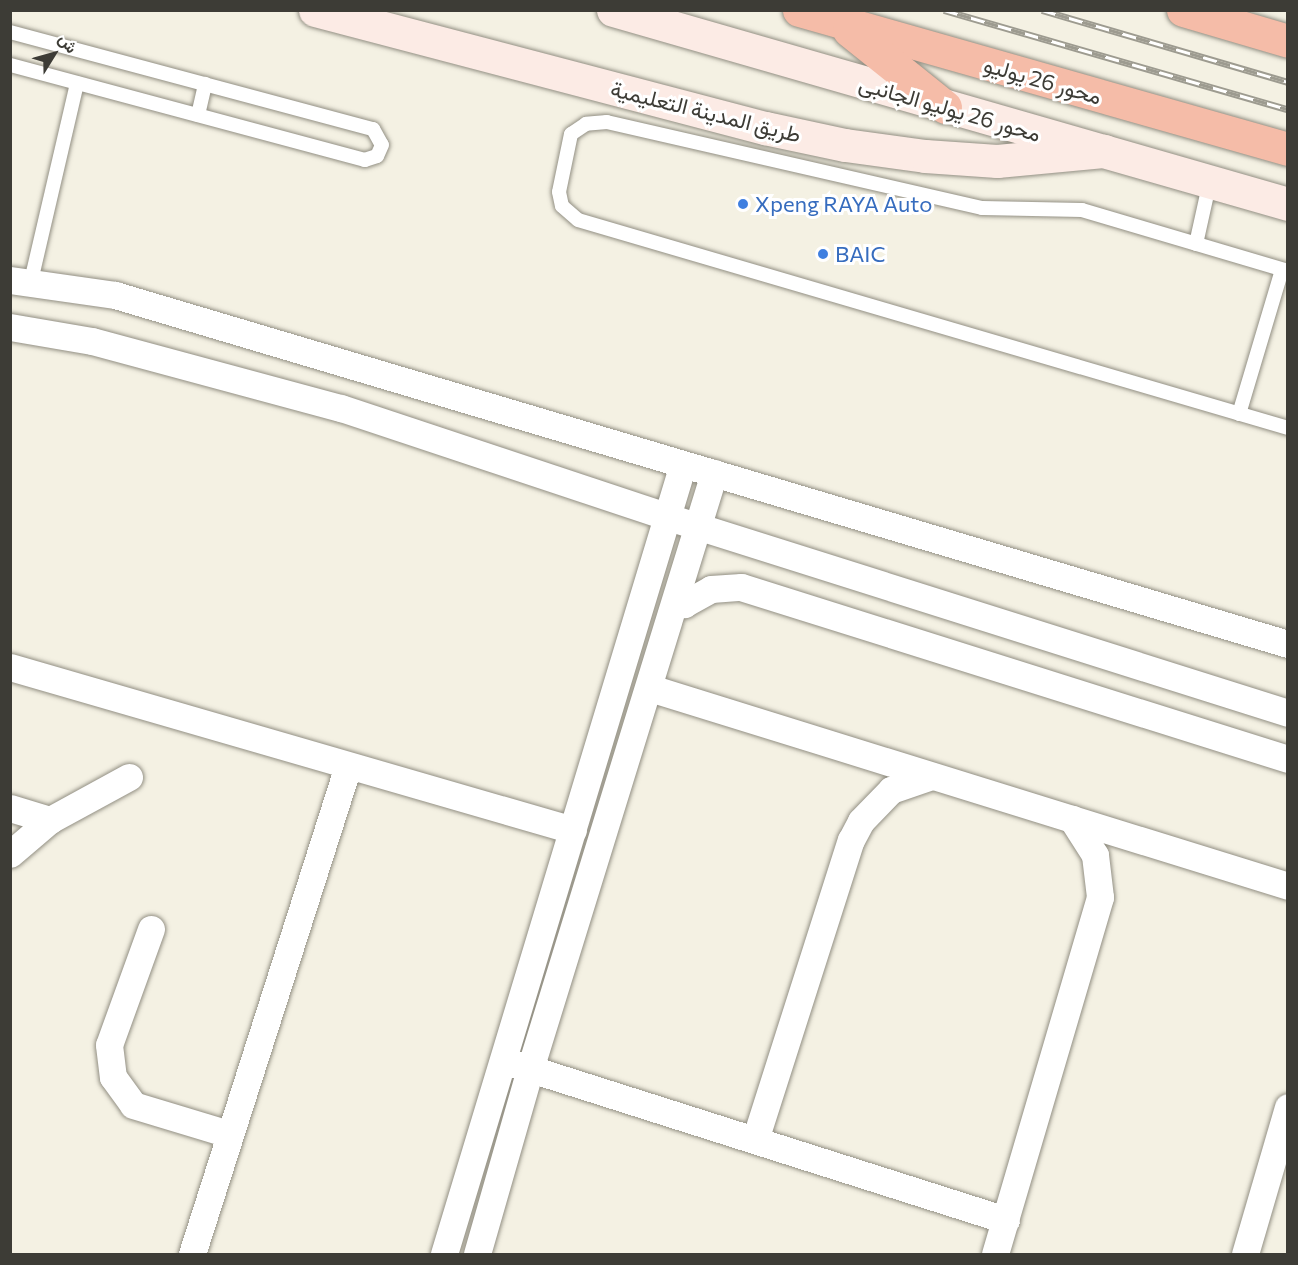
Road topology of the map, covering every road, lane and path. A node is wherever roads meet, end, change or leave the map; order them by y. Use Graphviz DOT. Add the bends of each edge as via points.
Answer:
graph roads {
  1 [pos="315,10"];
  2 [pos="613,10"];
  3 [pos="799,10"];
  4 [pos="1184,10"];
  5 [pos="838,22"];
  6 [pos="10,32"];
  7 [pos="1287,41"];
  8 [pos="10,65"];
  9 [pos="77,83"];
  10 [pos="206,84"];
  11 [pos="945,107"];
  12 [pos="198,116"];
  13 [pos="1287,148"];
  14 [pos="1105,151"];
  15 [pos="1210,181"];
  16 [pos="1287,204"];
  17 [pos="1196,244"];
  18 [pos="1285,270"];
  19 [pos="21,280"];
  20 [pos="10,327"];
  21 [pos="1239,414"];
  22 [pos="1287,428"];
  23 [pos="684,464"];
  24 [pos="714,473"];
  25 [pos="668,517"];
  26 [pos="699,526"];
  27 [pos="677,601"];
  28 [pos="1287,644"];
  29 [pos="10,667"];
  30 [pos="650,688"];
  31 [pos="1287,713"];
  32 [pos="1287,759"];
  33 [pos="348,766"];
  34 [pos="932,776"];
  35 [pos="129,777"];
  36 [pos="10,808"];
  37 [pos="1072,819"];
  38 [pos="50,820"];
  39 [pos="573,831"];
  40 [pos="10,854"];
  41 [pos="1287,886"];
  42 [pos="151,929"];
  43 [pos="503,1060"];
  44 [pos="530,1069"];
  45 [pos="494,1089"];
  46 [pos="522,1098"];
  47 [pos="1287,1107"];
  48 [pos="229,1134"];
  49 [pos="755,1140"];
  50 [pos="1005,1220"];
  51 [pos="192,1254"];
  52 [pos="444,1254"];
  53 [pos="477,1254"];
  54 [pos="995,1254"];
  55 [pos="1245,1254"];
  1 -- 14 [label="street, طريق المدينة التعليمية" via="765,128 845,145 997,161"];
  2 -- 11 [label="street, محور 26 يوليو الجانبى"];
  3 -- 5 [label="highway, محور 26 يوليو"];
  4 -- 7 [label="highway"];
  5 -- 11 [label="highway"];
  5 -- 13 [label="highway, محور 26 يوليو"];
  6 -- 10 [label="lane"];
  8 -- 9 [label="lane"];
  9 -- 12 [label="lane"];
  9 -- 19 [label="lane"];
  10 -- 12 [label="lane"];
  10 -- 12 [label="lane" via="373,129 382,145 377,156 365,160"];
  11 -- 14 [label="street, محور 26 يوليو الجانبى"];
  14 -- 15 [label="street, محور 26 يوليو الجانبى"];
  15 -- 16 [label="street, محور 26 يوليو الجانبى"];
  15 -- 17 [label="lane"];
  17 -- 18 [label="lane"];
  17 -- 21 [label="lane" via="1082,210 982,208 607,122 586,124 571,134 559,192 566,212 578,220"];
  18 -- 21 [label="lane"];
  19 -- 23 [label="street" via="115,295"];
  20 -- 25 [label="street" via="73,336 341,408"];
  21 -- 22 [label="lane"];
  23 -- 24 [label="street"];
  23 -- 25 [label="street"];
  24 -- 26 [label="street"];
  24 -- 28 [label="street"];
  25 -- 26 [label="street"];
  25 -- 39 [label="street"];
  26 -- 27 [label="street"];
  26 -- 31 [label="street"];
  27 -- 30 [label="street"];
  27 -- 32 [label="street" via="684,604 711,589 741,587"];
  29 -- 33 [label="street"];
  30 -- 34 [label="street"];
  30 -- 44 [label="street"];
  33 -- 39 [label="street"];
  33 -- 48 [label="street"];
  34 -- 37 [label="street"];
  34 -- 49 [label="street" via="891,790 868,812 851,840"];
  35 -- 38 [label="street"];
  36 -- 38 [label="street"];
  37 -- 41 [label="street"];
  37 -- 50 [label="street" via="1095,855 1100,897"];
  38 -- 40 [label="street"];
  39 -- 43 [label="street"];
  42 -- 48 [label="street" via="109,1045 113,1077 133,1105"];
  43 -- 44 [label="street"];
  43 -- 45 [label="street"];
  44 -- 46 [label="street"];
  44 -- 49 [label="street"];
  45 -- 46 [label="street"];
  45 -- 52 [label="street"];
  46 -- 53 [label="street"];
  47 -- 55 [label="street"];
  48 -- 51 [label="street"];
  49 -- 50 [label="street"];
  50 -- 54 [label="street"];
}
